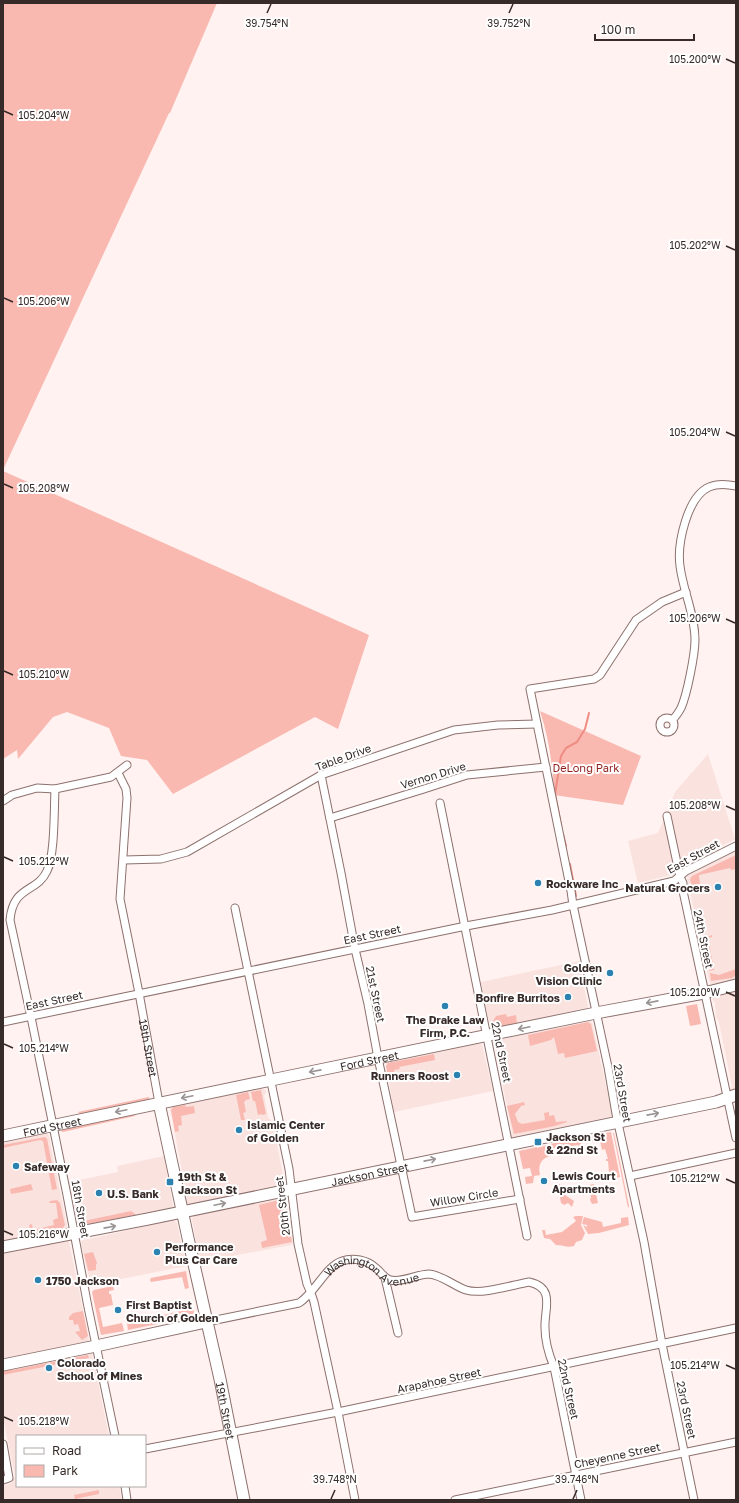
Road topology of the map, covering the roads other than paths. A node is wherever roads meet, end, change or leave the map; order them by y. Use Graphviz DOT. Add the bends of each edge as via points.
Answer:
graph roads {
  1 [pos="736,486"];
  2 [pos="686,592"];
  3 [pos="672,720"];
  4 [pos="537,724"];
  5 [pos="127,765"];
  6 [pos="546,767"];
  7 [pos="118,772"];
  8 [pos="320,775"];
  9 [pos="55,789"];
  10 [pos="3,800"];
  11 [pos="440,803"];
  12 [pos="667,816"];
  13 [pos="330,818"];
  14 [pos="736,846"];
  15 [pos="124,860"];
  16 [pos="680,877"];
  17 [pos="573,905"];
  18 [pos="235,908"];
  19 [pos="466,926"];
  20 [pos="355,949"];
  21 [pos="248,972"];
  22 [pos="736,985"];
  23 [pos="704,992"];
  24 [pos="139,993"];
  25 [pos="596,1013"];
  26 [pos="31,1017"];
  27 [pos="3,1022"];
  28 [pos="487,1036"];
  29 [pos="378,1058"];
  30 [pos="270,1080"];
  31 [pos="732,1097"];
  32 [pos="159,1103"];
  33 [pos="618,1122"];
  34 [pos="53,1126"];
  35 [pos="3,1136"];
  36 [pos="736,1138"];
  37 [pos="509,1145"];
  38 [pos="736,1153"];
  39 [pos="400,1166"];
  40 [pos="630,1176"];
  41 [pos="291,1189"];
  42 [pos="520,1199"];
  43 [pos="182,1212"];
  44 [pos="412,1217"];
  45 [pos="74,1234"];
  46 [pos="527,1236"];
  47 [pos="3,1247"];
  48 [pos="385,1278"];
  49 [pos="539,1286"];
  50 [pos="311,1293"];
  51 [pos="206,1322"];
  52 [pos="736,1328"];
  53 [pos="398,1333"];
  54 [pos="662,1344"];
  55 [pos="96,1346"];
  56 [pos="3,1365"];
  57 [pos="554,1367"];
  58 [pos="338,1412"];
  59 [pos="227,1433"];
  60 [pos="115,1435"];
  61 [pos="736,1442"];
  62 [pos="3,1444"];
  63 [pos="146,1449"];
  64 [pos="684,1453"];
  65 [pos="576,1475"];
  66 [pos="6,1479"];
  67 [pos="125,1487"];
  68 [pos="468,1499"];
  69 [pos="127,1500"];
  70 [pos="237,1500"];
  71 [pos="244,1500"];
  72 [pos="355,1500"];
  73 [pos="455,1500"];
  74 [pos="581,1500"];
  75 [pos="694,1500"];
  1 -- 2 [label="street" via="725,484 708,487 697,496 690,509 680,541 680,564"];
  2 -- 3 [label="street" via="695,641 683,702 677,716"];
  2 -- 4 [label="street, 23rd Street" via="662,602 636,620 600,675 594,679 530,689"];
  4 -- 6 [label="street, 23rd Street"];
  4 -- 8 [label="street, Table Drive" via="498,724 454,730"];
  5 -- 7 [label="street"];
  6 -- 13 [label="street, Vernon Drive" via="467,775"];
  6 -- 17 [label="street, 23rd Street"];
  7 -- 9 [label="street" via="111,777"];
  7 -- 15 [label="street, 19th Street" via="127,798"];
  8 -- 13 [label="street, 21st Street"];
  8 -- 15 [label="street, Table Drive" via="187,852 161,859"];
  9 -- 10 [label="street" via="37,788"];
  9 -- 26 [label="street, 18th Street" via="52,848 48,868 38,882 16,898 10,915 10,925"];
  11 -- 19 [label="street, 22nd Street"];
  12 -- 16 [label="street, 24th Street"];
  13 -- 20 [label="street, 21st Street"];
  14 -- 16 [label="street, East Street" via="686,871"];
  15 -- 24 [label="street, 19th Street" via="120,899"];
  16 -- 17 [label="street, East Street" via="674,881"];
  16 -- 23 [label="street, 24th Street"];
  17 -- 19 [label="street, East Street"];
  17 -- 25 [label="street, 23rd Street"];
  18 -- 21 [label="street, 20th Street"];
  19 -- 20 [label="street, East Street"];
  19 -- 28 [label="street, 22nd Street"];
  20 -- 21 [label="street, East Street"];
  20 -- 29 [label="street, 21st Street"];
  21 -- 24 [label="street, East Street"];
  21 -- 30 [label="street, 20th Street"];
  22 -- 23 [label="main road, Ford Street"];
  23 -- 25 [label="main road, Ford Street, one-way"];
  23 -- 31 [label="street, 24th Street"];
  24 -- 26 [label="street, East Street"];
  24 -- 32 [label="street, 19th Street"];
  25 -- 28 [label="main road, Ford Street, one-way"];
  25 -- 33 [label="street, 23rd Street"];
  26 -- 27 [label="street, East Street"];
  26 -- 34 [label="street, 18th Street"];
  28 -- 29 [label="main road, Ford Street"];
  28 -- 37 [label="street, 22nd Street"];
  29 -- 30 [label="main road, Ford Street, one-way"];
  29 -- 39 [label="street, 21st Street"];
  30 -- 32 [label="main road, Ford Street, one-way"];
  30 -- 41 [label="street, 20th Street"];
  33 -- 31 [label="main road, Jackson Street, one-way"];
  31 -- 36 [label="street, 24th Street"];
  32 -- 34 [label="main road, Ford Street, one-way"];
  32 -- 43 [label="main road, 19th Street"];
  33 -- 37 [label="main road, Jackson Street"];
  33 -- 40 [label="street, 23rd Street"];
  34 -- 35 [label="main road, Ford Street"];
  34 -- 45 [label="street, 18th Street"];
  39 -- 37 [label="main road, Jackson Street, one-way"];
  37 -- 42 [label="street, 22nd Street"];
  38 -- 40 [label="street"];
  39 -- 41 [label="main road, Jackson Street"];
  39 -- 44 [label="street, 21st Street"];
  40 -- 54 [label="street, 23rd Street"];
  43 -- 41 [label="main road, Jackson Street, one-way"];
  41 -- 50 [label="street, 20th Street" via="298,1244"];
  42 -- 44 [label="street, Willow Circle"];
  42 -- 46 [label="street, 22nd Street"];
  45 -- 43 [label="main road, Jackson Street, one-way"];
  43 -- 51 [label="main road, 19th Street"];
  45 -- 47 [label="main road, Jackson Street"];
  45 -- 55 [label="street, 18th Street"];
  48 -- 49 [label="street, Washington Avenue" via="397,1280 429,1274 468,1291 482,1291 529,1282"];
  48 -- 50 [label="street, Washington Avenue" via="376,1268 365,1262 348,1259 331,1267"];
  48 -- 53 [label="street"];
  49 -- 57 [label="street, 22nd Street" via="547,1296 545,1330"];
  50 -- 51 [label="street, Washington Avenue" via="299,1303"];
  50 -- 58 [label="street, 20th Street"];
  51 -- 55 [label="main road, Washington Avenue"];
  51 -- 59 [label="main road, 19th Street" via="204,1337"];
  52 -- 54 [label="street, Arapahoe Street"];
  54 -- 57 [label="street, Arapahoe Street"];
  54 -- 64 [label="street, 23rd Street"];
  55 -- 56 [label="main road, Washington Avenue"];
  55 -- 60 [label="street, 18th Street"];
  57 -- 58 [label="street, Arapahoe Street"];
  57 -- 65 [label="street, 22nd Street"];
  58 -- 59 [label="street, Arapahoe Street"];
  58 -- 72 [label="street, 20th Street"];
  59 -- 63 [label="street, Arapahoe Street"];
  59 -- 70 [label="main road, 19th Street"];
  59 -- 71 [label="main road, 19th Street"];
  61 -- 64 [label="street, Cheyenne Street"];
  62 -- 66 [label="street"];
  64 -- 65 [label="street, Cheyenne Street"];
  64 -- 75 [label="street, 23rd Street"];
  65 -- 68 [label="street, Cheyenne Street"];
  65 -- 74 [label="street, 22nd Street"];
  67 -- 69 [label="street"];
  68 -- 73 [label="street, Cheyenne Street"];
}
